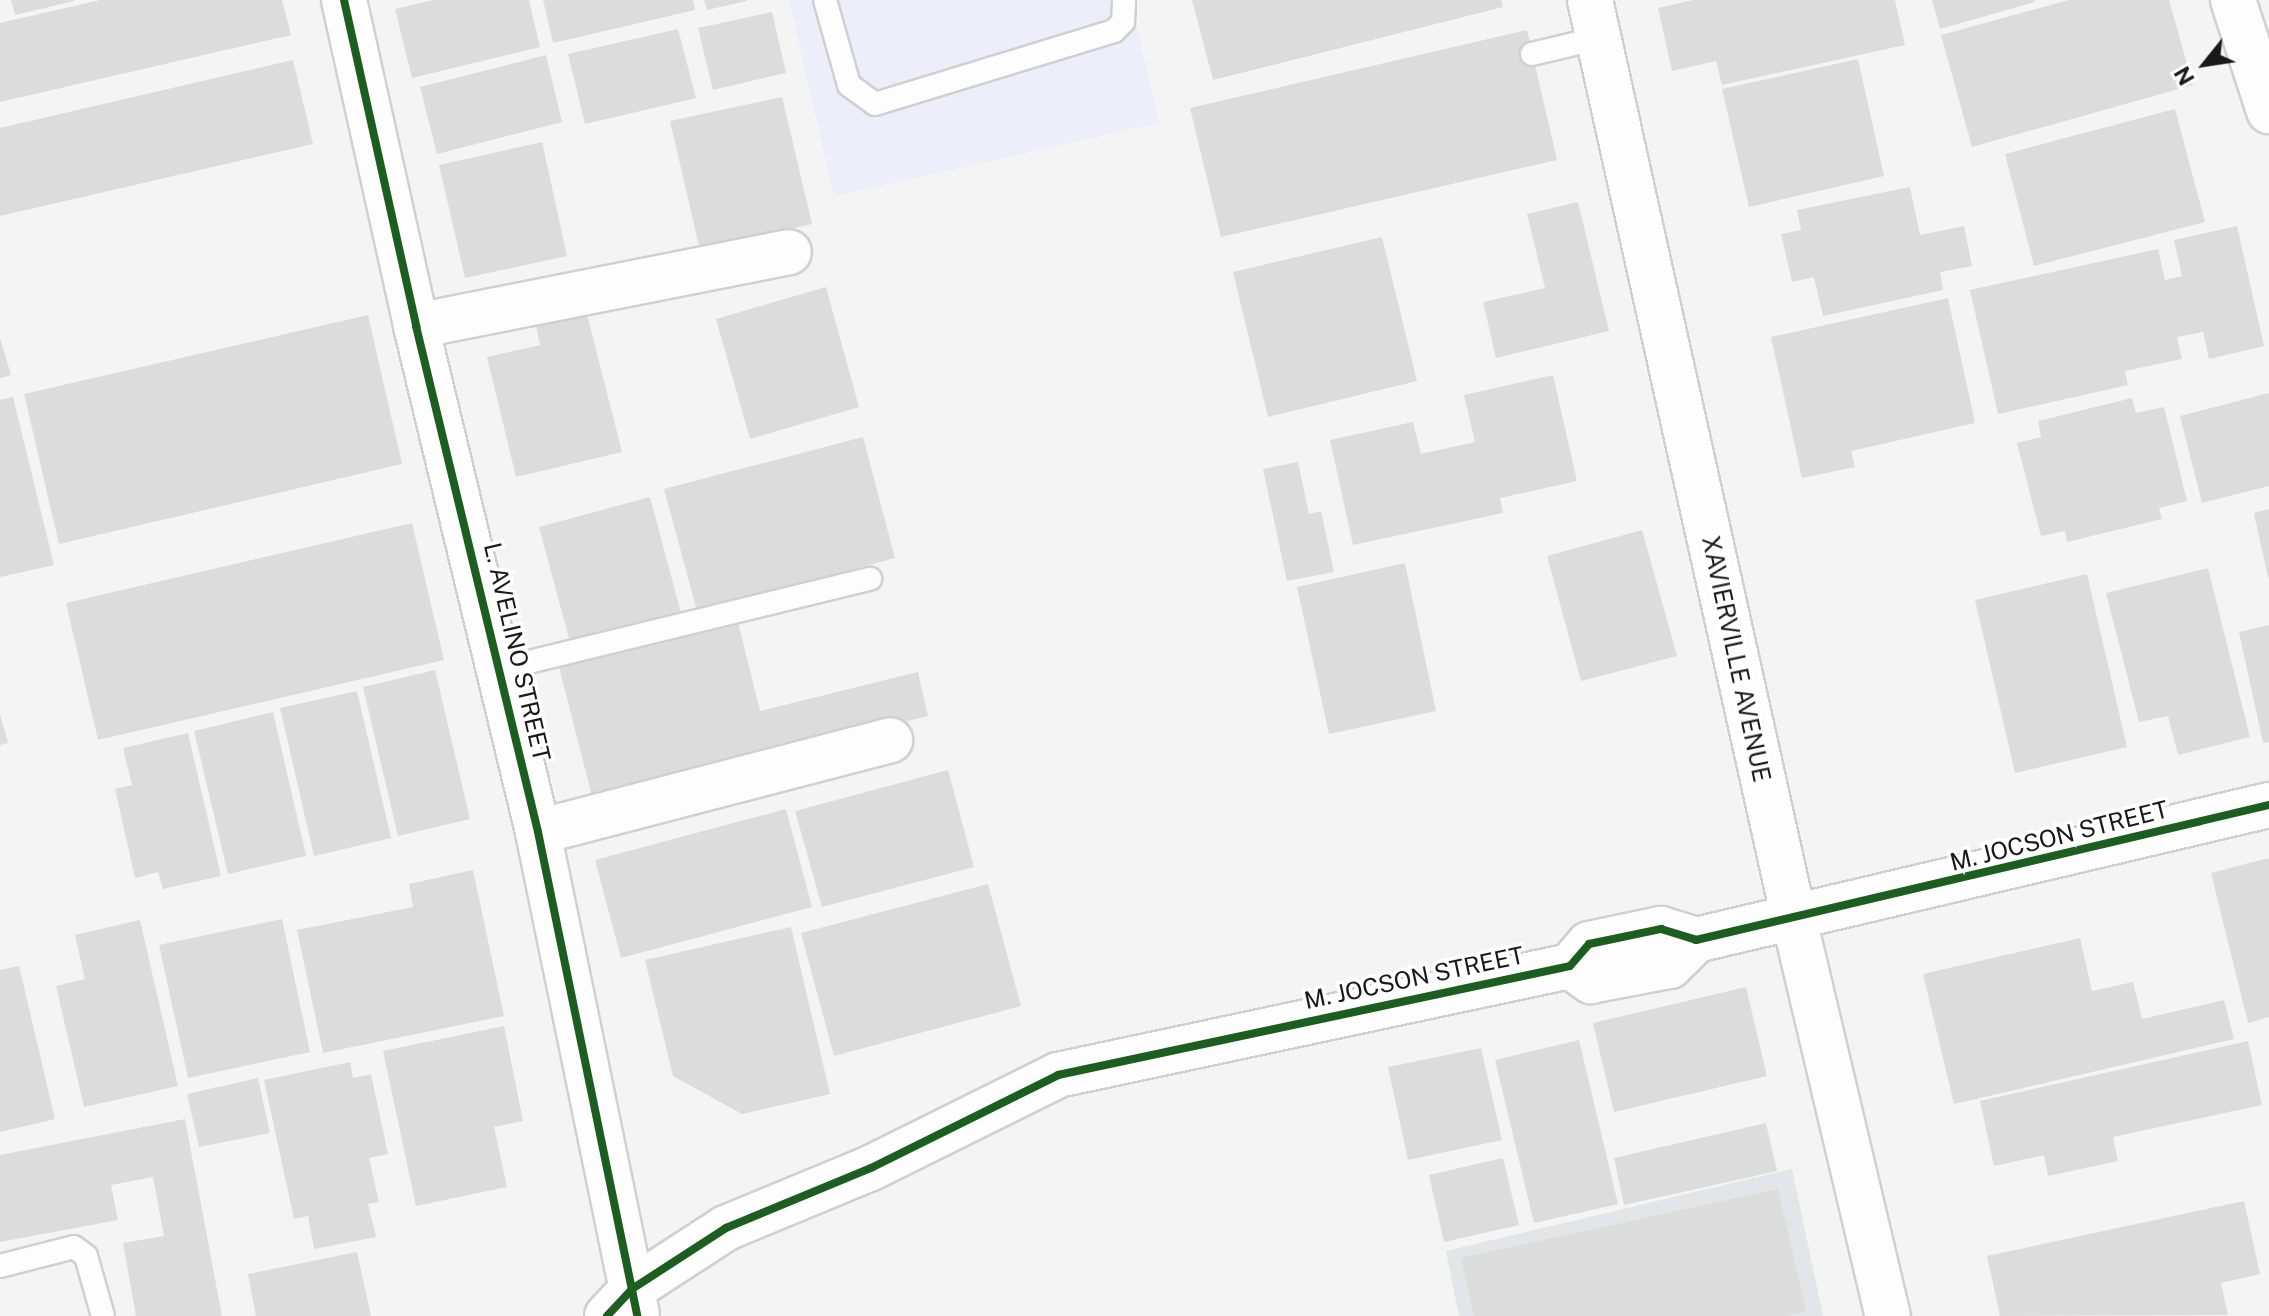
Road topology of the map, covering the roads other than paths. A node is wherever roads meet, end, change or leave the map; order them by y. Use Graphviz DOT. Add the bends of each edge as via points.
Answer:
graph roads {
  1 [pos="344,0"];
  2 [pos="825,0"];
  3 [pos="1124,0"];
  4 [pos="2233,0"];
  5 [pos="1594,19"];
  6 [pos="1532,54"];
  7 [pos="2269,111"];
  8 [pos="789,252"];
  9 [pos="416,326"];
  10 [pos="870,579"];
  11 [pos="500,669"];
  12 [pos="890,740"];
  13 [pos="2269,805"];
  14 [pos="538,832"];
  15 [pos="1794,919"];
  16 [pos="0,1266"];
  17 [pos="625,1307"];
  18 [pos="103,1316"];
  19 [pos="1888,1316"];
  1 -- 9 [label="street, L. AVELINO STREET"];
  2 -- 3 [label="lane" via="849,85 875,104 1114,31 1123,22"];
  4 -- 7 [label="street"];
  5 -- 6 [label="lane"];
  5 -- 15 [label="street, XAVIERVILLE AVENUE"];
  8 -- 9 [label="street"];
  9 -- 11 [label="street, L. AVELINO STREET"];
  10 -- 11 [label="lane"];
  11 -- 14 [label="street, L. AVELINO STREET"];
  12 -- 14 [label="street"];
  13 -- 15 [label="street, M. JOCSON STREET"];
  14 -- 17 [label="street, L. AVELINO STREET"];
  15 -- 17 [label="street, M. JOCSON STREET" via="1696,940 1661,929 1589,944 1570,966 1058,1075 871,1168 726,1228"];
  15 -- 19 [label="street, XAVIERVILLE AVENUE"];
  16 -- 18 [label="lane" via="74,1247 86,1256"];
}
